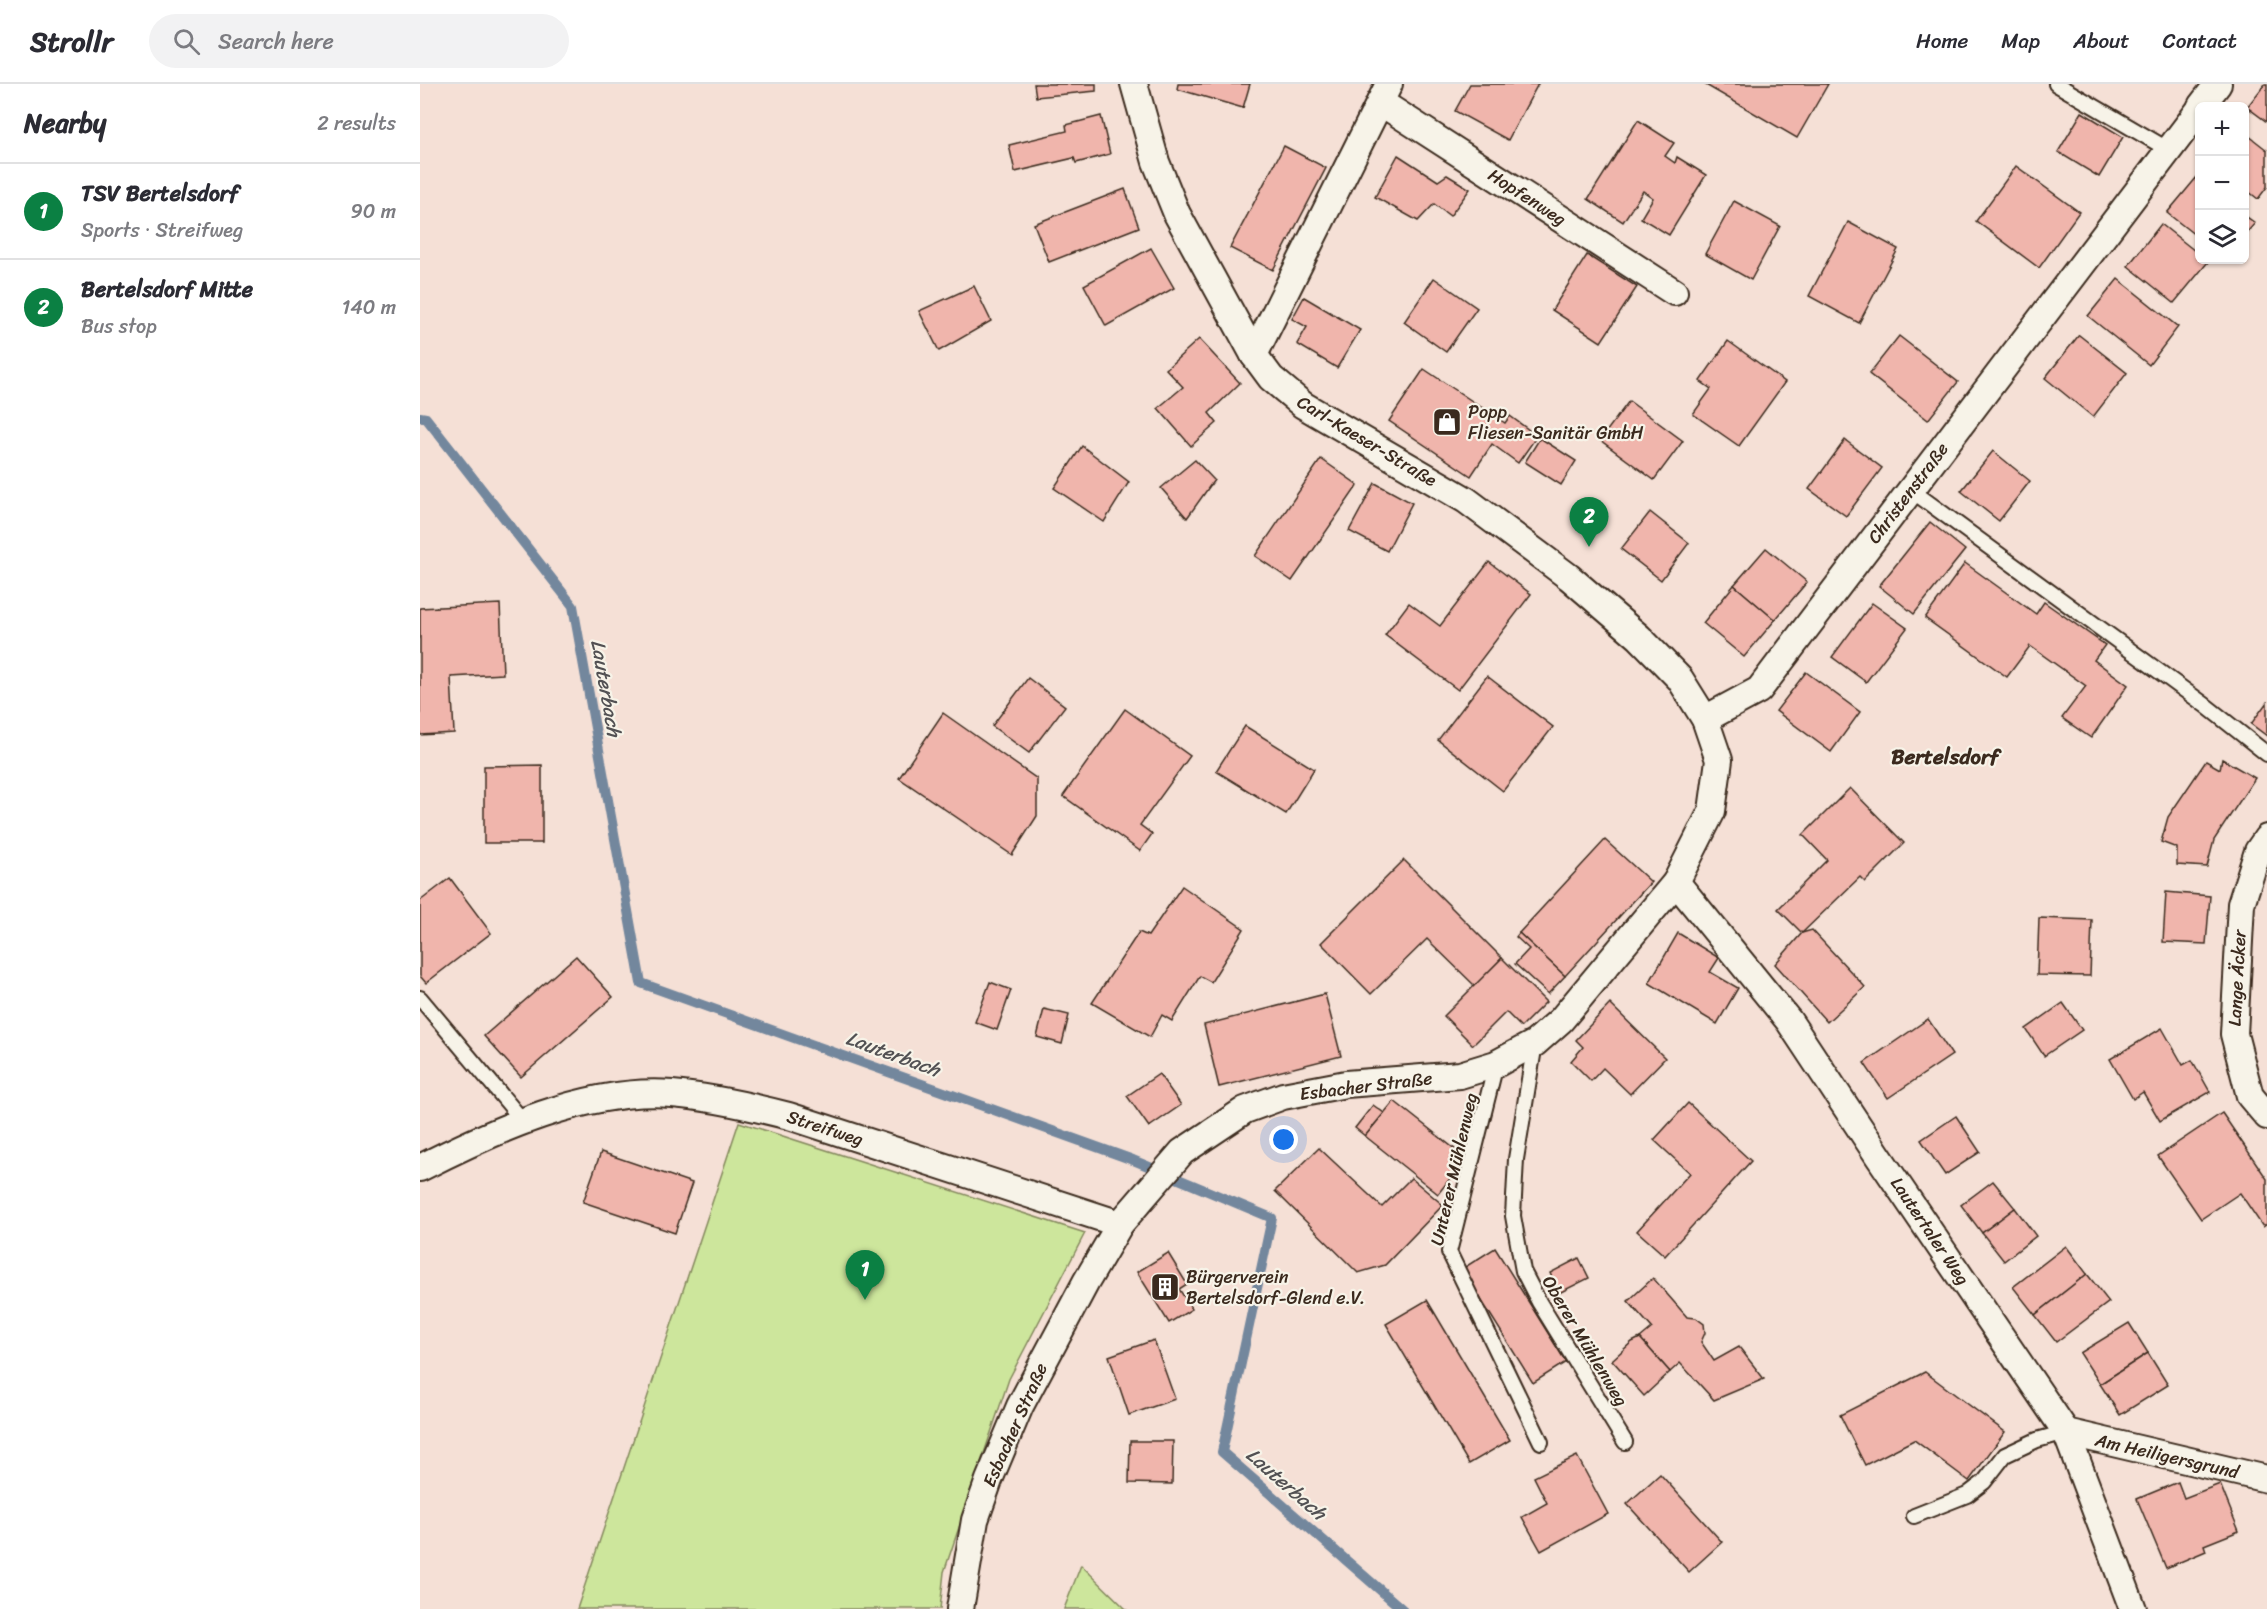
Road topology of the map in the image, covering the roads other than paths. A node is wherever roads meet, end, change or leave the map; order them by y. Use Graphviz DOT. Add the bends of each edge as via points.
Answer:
graph roads {
  1 [pos="1134,84"];
  2 [pos="2056,84"];
  3 [pos="2218,84"];
  4 [pos="1384,93"];
  5 [pos="2204,102"];
  6 [pos="2195,115"];
  7 [pos="2169,150"];
  8 [pos="1674,292"];
  9 [pos="1254,355"];
  10 [pos="1911,490"];
  11 [pos="1705,719"];
  12 [pos="2267,754"];
  13 [pos="2267,838"];
  14 [pos="1676,882"];
  15 [pos="420,998"];
  16 [pos="1535,1043"];
  17 [pos="1496,1064"];
  18 [pos="2267,1116"];
  19 [pos="523,1121"];
  20 [pos="420,1168"];
  21 [pos="1120,1224"];
  22 [pos="2066,1432"];
  23 [pos="1541,1442"];
  24 [pos="1625,1442"];
  25 [pos="2267,1479"];
  26 [pos="1914,1516"];
  27 [pos="960,1609"];
  28 [pos="2133,1609"];
  1 -- 9 [label="street, Carl-Kaeser-Straße" via="1156,162 1177,214"];
  2 -- 7 [label="lane"];
  3 -- 5 [label="street, Christenstraße"];
  4 -- 8 [label="street, Hopfenweg"];
  4 -- 9 [label="street, Hopfenweg"];
  6 -- 7 [label="street, Christenstraße"];
  7 -- 10 [label="street, Christenstraße"];
  9 -- 11 [label="street, Carl-Kaeser-Straße" via="1271,378 1303,405 1466,500 1569,577 1639,636 1680,679"];
  10 -- 11 [label="street, Christenstraße" via="1759,690"];
  10 -- 12 [label="lane"];
  11 -- 14 [label="street" via="1719,760 1712,811"];
  13 -- 18 [label="street, Lange Äcker" via="2258,851 2241,904 2234,1034 2250,1096"];
  14 -- 16 [label="street, Esbacher Straße" via="1561,1020"];
  14 -- 22 [label="street, Lautertaler Weg" via="1789,1021"];
  15 -- 19 [label="lane"];
  16 -- 17 [label="street, Esbacher Straße"];
  16 -- 24 [label="lane, Oberer Mühlenweg" via="1516,1159 1513,1216 1523,1271"];
  17 -- 21 [label="street, Esbacher Straße" via="1460,1075 1346,1084 1283,1096 1245,1110 1182,1152"];
  17 -- 23 [label="lane, Unterer Mühlenweg" via="1449,1252"];
  19 -- 20 [label="street, Streifweg"];
  19 -- 21 [label="street, Streifweg" via="580,1104 632,1095 670,1094 734,1102 789,1116"];
  21 -- 27 [label="street, Esbacher Straße" via="1020,1406 989,1480 975,1520"];
  22 -- 25 [label="street, Am Heiligersgrund"];
  22 -- 26 [label="lane" via="2005,1455 1984,1482 1966,1495"];
  22 -- 28 [label="street, Lautertaler Weg"];
}
